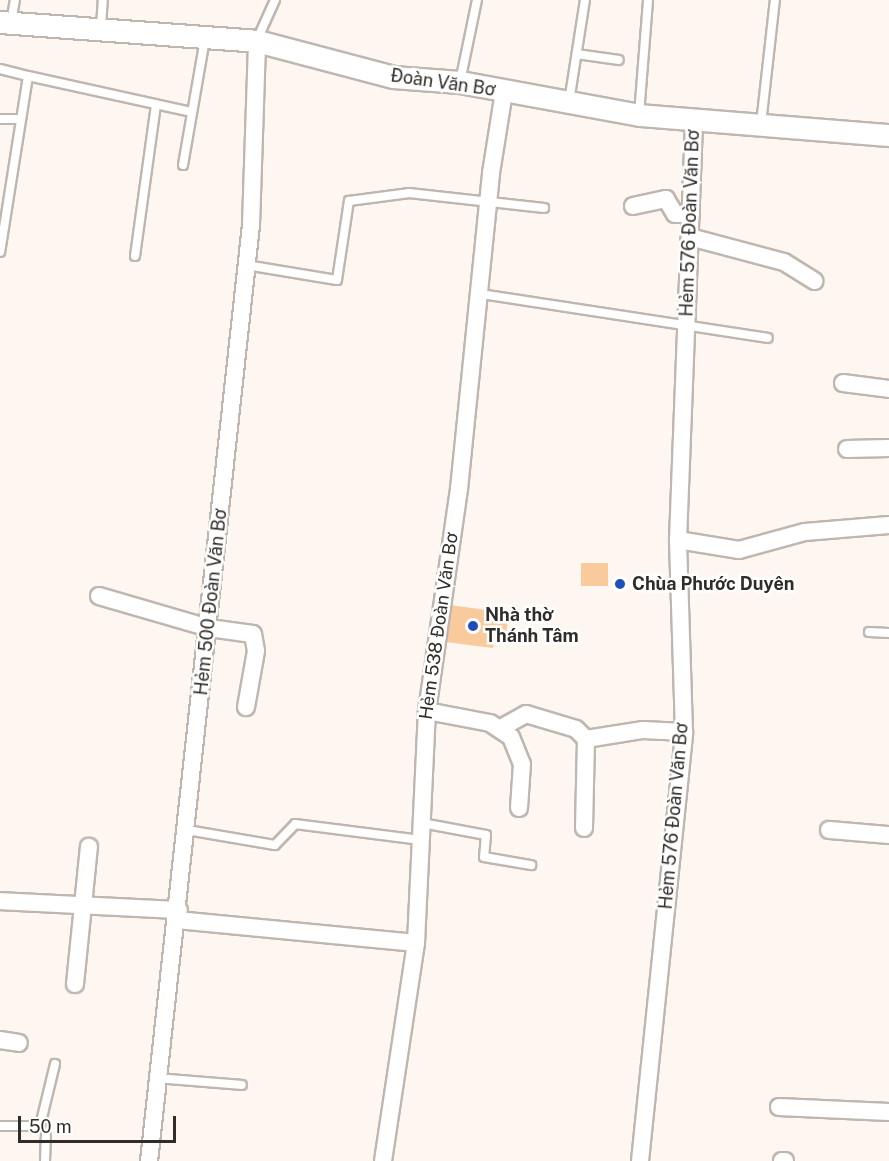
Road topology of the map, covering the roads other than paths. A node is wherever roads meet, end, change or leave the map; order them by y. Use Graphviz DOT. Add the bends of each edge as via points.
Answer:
graph roads {
  1 [pos="15,0"];
  2 [pos="103,0"];
  3 [pos="275,0"];
  4 [pos="477,0"];
  5 [pos="585,0"];
  6 [pos="648,0"];
  7 [pos="775,0"];
  8 [pos="6,22"];
  9 [pos="101,26"];
  10 [pos="205,36"];
  11 [pos="257,41"];
  12 [pos="577,54"];
  13 [pos="619,60"];
  14 [pos="0,69"];
  15 [pos="28,76"];
  16 [pos="460,82"];
  17 [pos="504,92"];
  18 [pos="569,103"];
  19 [pos="156,104"];
  20 [pos="192,112"];
  21 [pos="639,115"];
  22 [pos="0,118"];
  23 [pos="19,119"];
  24 [pos="694,120"];
  25 [pos="761,125"];
  26 [pos="889,135"];
  27 [pos="183,165"];
  28 [pos="489,198"];
  29 [pos="633,206"];
  30 [pos="544,208"];
  31 [pos="692,214"];
  32 [pos="690,237"];
  33 [pos="0,252"];
  34 [pos="135,256"];
  35 [pos="246,266"];
  36 [pos="815,281"];
  37 [pos="481,294"];
  38 [pos="686,326"];
  39 [pos="768,338"];
  40 [pos="843,383"];
  41 [pos="889,389"];
  42 [pos="889,448"];
  43 [pos="847,449"];
  44 [pos="889,525"];
  45 [pos="678,540"];
  46 [pos="99,596"];
  47 [pos="209,628"];
  48 [pos="869,632"];
  49 [pos="889,633"];
  50 [pos="246,707"];
  51 [pos="427,711"];
  52 [pos="499,729"];
  53 [pos="684,732"];
  54 [pos="585,739"];
  55 [pos="519,807"];
  56 [pos="584,828"];
  57 [pos="188,830"];
  58 [pos="829,830"];
  59 [pos="421,831"];
  60 [pos="889,835"];
  61 [pos="89,847"];
  62 [pos="531,866"];
  63 [pos="0,901"];
  64 [pos="80,904"];
  65 [pos="178,915"];
  66 [pos="416,943"];
  67 [pos="75,984"];
  68 [pos="0,1040"];
  69 [pos="19,1043"];
  70 [pos="55,1064"];
  71 [pos="157,1078"];
  72 [pos="242,1085"];
  73 [pos="779,1107"];
  74 [pos="889,1112"];
  75 [pos="0,1126"];
  76 [pos="46,1136"];
  77 [pos="45,1161"];
  78 [pos="149,1161"];
  79 [pos="383,1161"];
  80 [pos="640,1161"];
  1 -- 8 [label="lane"];
  2 -- 9 [label="lane"];
  3 -- 11 [label="lane"];
  4 -- 16 [label="lane"];
  5 -- 12 [label="lane"];
  6 -- 21 [label="lane"];
  7 -- 25 [label="lane"];
  8 -- 9 [label="street, Đoàn Văn Bơ"];
  9 -- 10 [label="street, Đoàn Văn Bơ"];
  10 -- 11 [label="street, Đoàn Văn Bơ"];
  10 -- 20 [label="lane"];
  11 -- 16 [label="street, Đoàn Văn Bơ" via="393,77"];
  11 -- 35 [label="street, Hẻm 500 Đoàn Văn Bơ"];
  12 -- 13 [label="lane"];
  12 -- 18 [label="lane"];
  14 -- 15 [label="lane"];
  15 -- 19 [label="lane"];
  15 -- 23 [label="lane"];
  16 -- 17 [label="street, Đoàn Văn Bơ"];
  17 -- 18 [label="street, Đoàn Văn Bơ"];
  17 -- 28 [label="street, Hẻm 538 Đoàn Văn Bơ"];
  18 -- 21 [label="street, Đoàn Văn Bơ"];
  19 -- 20 [label="lane"];
  19 -- 34 [label="lane"];
  20 -- 27 [label="lane"];
  21 -- 24 [label="street, Đoàn Văn Bơ"];
  22 -- 23 [label="lane"];
  23 -- 33 [label="lane"];
  24 -- 25 [label="street, Đoàn Văn Bơ"];
  24 -- 31 [label="street, Hẻm 576 Đoàn Văn Bơ"];
  25 -- 26 [label="street, Đoàn Văn Bơ"];
  28 -- 30 [label="lane"];
  28 -- 35 [label="lane" via="409,193 349,201 337,280"];
  28 -- 37 [label="street, Hẻm 538 Đoàn Văn Bơ"];
  29 -- 31 [label="street" via="666,199 675,214"];
  31 -- 32 [label="street, Hẻm 576 Đoàn Văn Bơ"];
  32 -- 36 [label="street" via="784,262"];
  32 -- 38 [label="street, Hẻm 576 Đoàn Văn Bơ"];
  35 -- 47 [label="street, Hẻm 500 Đoàn Văn Bơ"];
  37 -- 38 [label="lane"];
  37 -- 51 [label="street, Hẻm 538 Đoàn Văn Bơ"];
  38 -- 39 [label="lane, Hẻm 576 Đoàn Văn Bơ"];
  38 -- 45 [label="street, Hẻm 576 Đoàn Văn Bơ"];
  40 -- 41 [label="street"];
  42 -- 43 [label="street"];
  44 -- 45 [label="street" via="805,532 739,550"];
  45 -- 53 [label="street, Hẻm 576 Đoàn Văn Bơ"];
  46 -- 47 [label="street"];
  47 -- 50 [label="street" via="253,634 256,651"];
  47 -- 57 [label="street, Hẻm 500 Đoàn Văn Bơ"];
  48 -- 49 [label="lane"];
  51 -- 52 [label="street"];
  51 -- 59 [label="street, Hẻm 538 Đoàn Văn Bơ"];
  52 -- 54 [label="street" via="526,714 576,729"];
  52 -- 55 [label="street" via="511,737 522,764"];
  53 -- 54 [label="street" via="643,730"];
  53 -- 80 [label="street, Hẻm 576 Đoàn Văn Bơ"];
  54 -- 56 [label="street"];
  57 -- 59 [label="lane" via="275,845 295,824"];
  57 -- 65 [label="street, Hẻm 500 Đoàn Văn Bơ"];
  58 -- 60 [label="street"];
  59 -- 62 [label="lane" via="486,835 484,857"];
  59 -- 66 [label="street, Hẻm 538 Đoàn Văn Bơ"];
  61 -- 64 [label="street"];
  63 -- 64 [label="street"];
  64 -- 65 [label="street"];
  64 -- 67 [label="street"];
  65 -- 66 [label="street"];
  65 -- 71 [label="street, Hẻm 500 Đoàn Văn Bơ"];
  66 -- 79 [label="street, Hẻm 538 Đoàn Văn Bơ"];
  68 -- 69 [label="street"];
  70 -- 75 [label="lane" via="40,1126"];
  71 -- 72 [label="lane"];
  71 -- 78 [label="street, Hẻm 500 Đoàn Văn Bơ"];
  73 -- 74 [label="street"];
  76 -- 77 [label="lane"];
}
